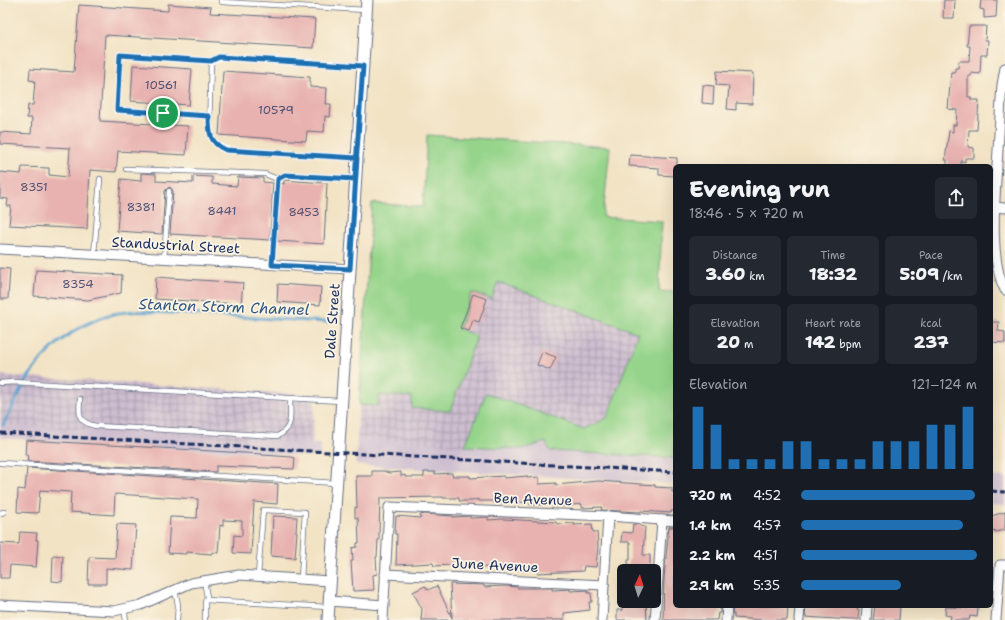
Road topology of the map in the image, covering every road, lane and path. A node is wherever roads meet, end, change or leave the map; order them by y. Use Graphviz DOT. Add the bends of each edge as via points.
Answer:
graph roads {
  1 [pos="221,0"];
  2 [pos="366,5"];
  3 [pos="211,61"];
  4 [pos="363,66"];
  5 [pos="1005,68"];
  6 [pos="209,116"];
  7 [pos="1003,116"];
  8 [pos="357,158"];
  9 [pos="126,169"];
  10 [pos="100,179"];
  11 [pos="278,179"];
  12 [pos="355,179"];
  13 [pos="169,191"];
  14 [pos="994,207"];
  15 [pos="1005,208"];
  16 [pos="0,249"];
  17 [pos="94,255"];
  18 [pos="164,259"];
  19 [pos="272,265"];
  20 [pos="350,269"];
  21 [pos="1002,273"];
  22 [pos="1005,290"];
  23 [pos="0,382"];
  24 [pos="290,398"];
  25 [pos="80,399"];
  26 [pos="342,402"];
  27 [pos="0,463"];
  28 [pos="336,483"];
  29 [pos="608,516"];
  30 [pos="662,520"];
  31 [pos="673,521"];
  32 [pos="1002,565"];
  33 [pos="386,574"];
  34 [pos="258,576"];
  35 [pos="301,579"];
  36 [pos="204,581"];
  37 [pos="330,581"];
  38 [pos="604,585"];
  39 [pos="175,590"];
  40 [pos="206,600"];
  41 [pos="329,604"];
  42 [pos="0,605"];
  43 [pos="384,605"];
  44 [pos="124,608"];
  45 [pos="727,608"];
  46 [pos="800,608"];
  47 [pos="867,608"];
  48 [pos="126,620"];
  49 [pos="177,620"];
  50 [pos="205,620"];
  51 [pos="328,620"];
  52 [pos="383,620"];
  53 [pos="602,620"];
  54 [pos="655,620"];
  55 [pos="726,620"];
  56 [pos="798,620"];
  57 [pos="866,620"];
  58 [pos="996,620"];
  1 -- 2 [label="lane"];
  2 -- 4 [label="street, Dale Street"];
  3 -- 4 [label="lane" via="219,57"];
  3 -- 6 [label="lane"];
  3 -- 6 [label="lane" via="120,55 117,110"];
  4 -- 8 [label="street, Dale Street"];
  5 -- 7 [label="street" via="1002,86"];
  6 -- 8 [label="lane" via="209,130 213,140 226,150"];
  7 -- 14 [label="street"];
  8 -- 12 [label="street, Dale Street"];
  9 -- 11 [label="lane" via="265,174"];
  10 -- 17 [label="lane"];
  11 -- 12 [label="lane" via="285,175"];
  11 -- 19 [label="lane"];
  12 -- 20 [label="street, Dale Street"];
  13 -- 18 [label="lane"];
  14 -- 15 [label="street"];
  14 -- 21 [label="street" via="996,254"];
  16 -- 17 [label="street, Standustrial Street"];
  17 -- 18 [label="street, Standustrial Street"];
  18 -- 19 [label="street, Standustrial Street"];
  19 -- 20 [label="street, Standustrial Street"];
  20 -- 26 [label="street, Dale Street"];
  21 -- 22 [label="street"];
  23 -- 24 [label="lane"];
  24 -- 25 [label="lane" via="287,430 277,436 96,426 88,424 79,415"];
  24 -- 26 [label="lane"];
  26 -- 28 [label="street, Dale Street"];
  27 -- 28 [label="lane"];
  28 -- 37 [label="street, Dale Street"];
  29 -- 30 [label="street, Ben Avenue"];
  29 -- 33 [label="street, Ben Avenue" via="389,507"];
  29 -- 38 [label="street"];
  30 -- 31 [label="street, Ben Avenue"];
  30 -- 54 [label="street"];
  32 -- 58 [label="street"];
  33 -- 38 [label="street, June Avenue"];
  33 -- 43 [label="street"];
  34 -- 35 [label="street"];
  34 -- 35 [label="lane" via="263,510 305,512"];
  34 -- 36 [label="street" via="239,575"];
  35 -- 37 [label="street"];
  36 -- 39 [label="street"];
  36 -- 40 [label="lane"];
  37 -- 41 [label="street, Dale Street"];
  38 -- 53 [label="street"];
  39 -- 44 [label="street" via="141,605"];
  39 -- 49 [label="lane"];
  40 -- 41 [label="lane"];
  40 -- 50 [label="lane"];
  41 -- 43 [label="street"];
  41 -- 51 [label="street, Dale Street"];
  42 -- 44 [label="street" via="114,611"];
  43 -- 52 [label="street"];
  44 -- 48 [label="lane"];
  45 -- 55 [label="street"];
  46 -- 56 [label="street"];
  47 -- 57 [label="street"];
}
